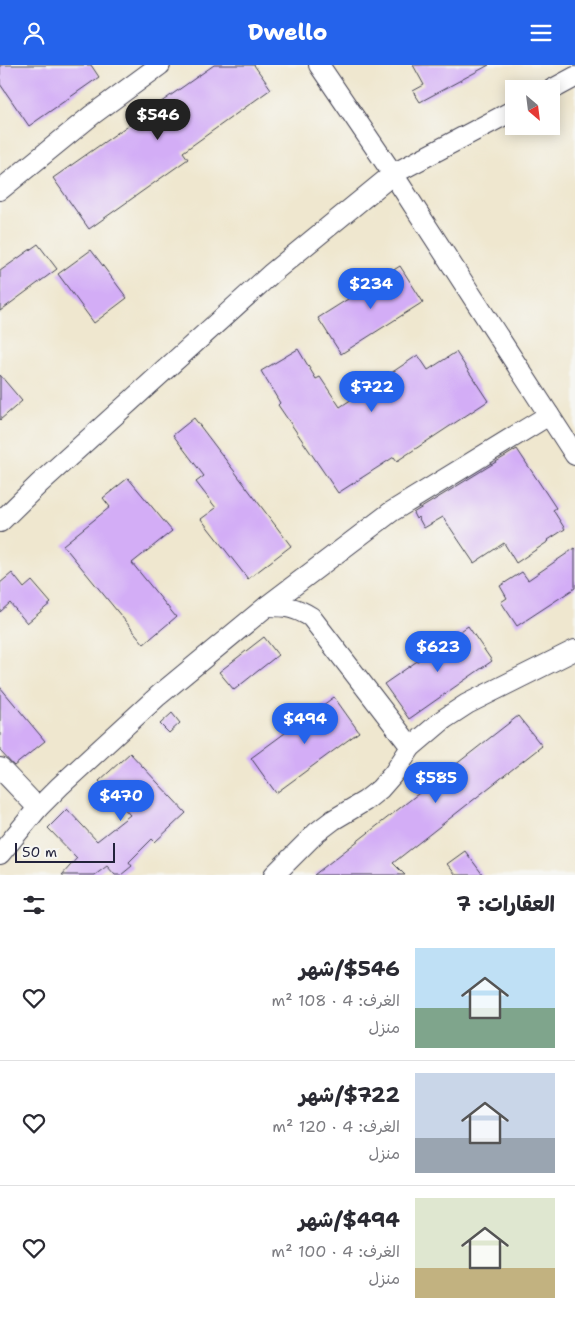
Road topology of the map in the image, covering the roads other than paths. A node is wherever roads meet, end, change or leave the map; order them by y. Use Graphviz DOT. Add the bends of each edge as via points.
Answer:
graph roads {
  1 [pos="160,65"];
  2 [pos="320,65"];
  3 [pos="575,77"];
  4 [pos="560,85"];
  5 [pos="505,115"];
  6 [pos="393,174"];
  7 [pos="0,190"];
  8 [pos="549,415"];
  9 [pos="575,455"];
  10 [pos="0,522"];
  11 [pos="267,606"];
  12 [pos="575,650"];
  13 [pos="411,747"];
  14 [pos="0,768"];
  15 [pos="38,808"];
  16 [pos="0,854"];
  17 [pos="274,875"];
  1 -- 7 [label="street"];
  2 -- 6 [label="street"];
  3 -- 4 [label="street"];
  5 -- 6 [label="street"];
  6 -- 8 [label="street"];
  6 -- 10 [label="street" via="272,273"];
  8 -- 9 [label="street"];
  8 -- 11 [label="street" via="391,512"];
  11 -- 13 [label="street" via="299,609 311,617"];
  11 -- 15 [label="street" via="158,696"];
  12 -- 13 [label="street" via="467,704"];
  13 -- 17 [label="street" via="380,789 316,833"];
  14 -- 15 [label="street"];
  15 -- 16 [label="street"];
}
